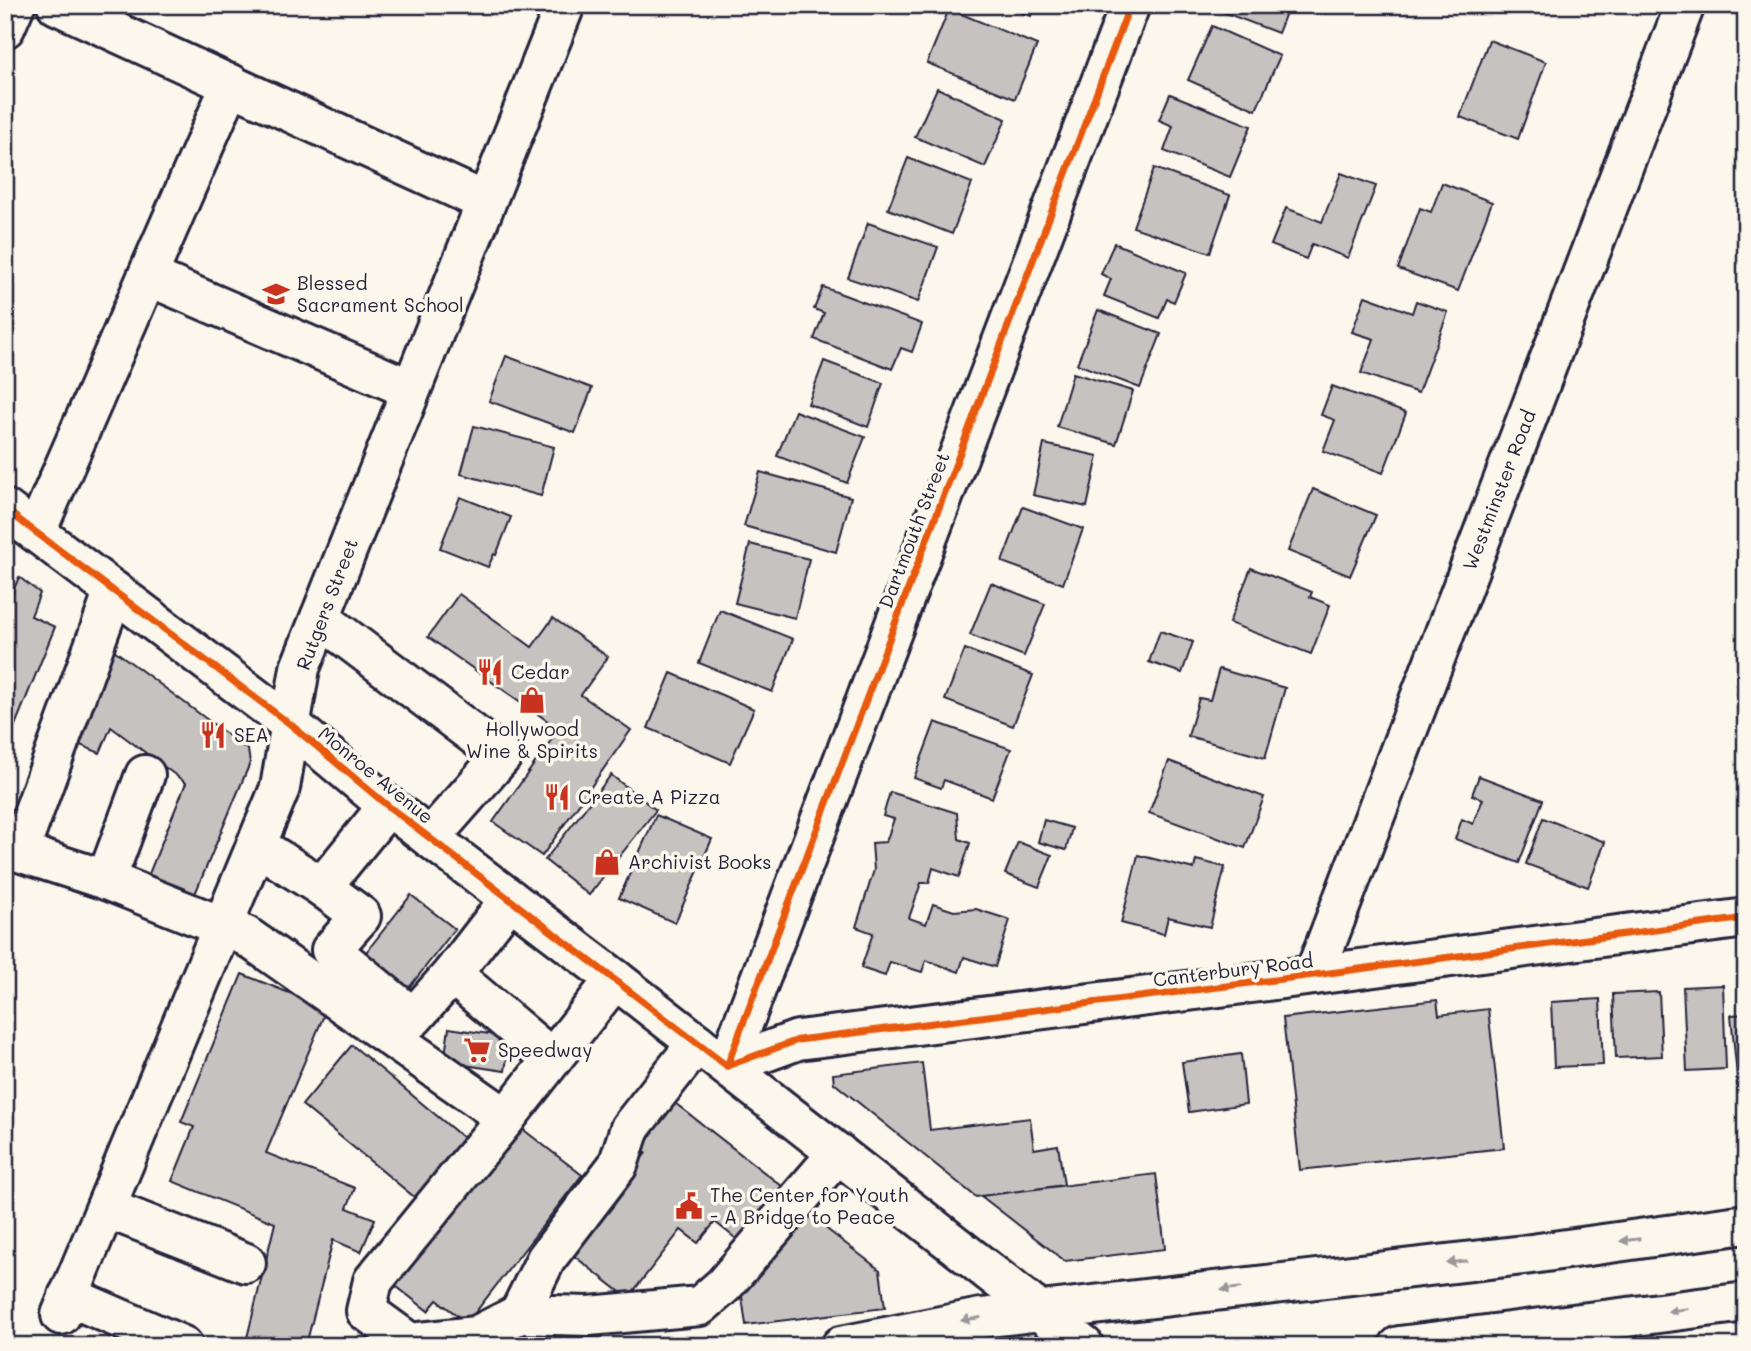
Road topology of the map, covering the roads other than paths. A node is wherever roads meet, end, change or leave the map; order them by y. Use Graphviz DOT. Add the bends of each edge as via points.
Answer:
graph roads {
  1 [pos="15,5"];
  2 [pos="57,5"];
  3 [pos="565,5"];
  4 [pos="1130,5"];
  5 [pos="1685,5"];
  6 [pos="5,29"];
  7 [pos="231,85"];
  8 [pos="486,202"];
  9 [pos="148,276"];
  10 [pos="410,389"];
  11 [pos="5,509"];
  12 [pos="36,532"];
  13 [pos="114,591"];
  14 [pos="320,618"];
  15 [pos="290,724"];
  16 [pos="145,775"];
  17 [pos="388,806"];
  18 [pos="430,838"];
  19 [pos="256,845"];
  20 [pos="106,880"];
  21 [pos="322,887"];
  22 [pos="510,899"];
  23 [pos="1746,918"];
  24 [pos="224,926"];
  25 [pos="452,974"];
  26 [pos="1314,975"];
  27 [pos="615,979"];
  28 [pos="697,1043"];
  29 [pos="551,1058"];
  30 [pos="727,1066"];
  31 [pos="506,1118"];
  32 [pos="838,1153"];
  33 [pos="106,1208"];
  34 [pos="1746,1224"];
  35 [pos="246,1263"];
  36 [pos="1746,1302"];
  37 [pos="1039,1312"];
  38 [pos="519,1314"];
  39 [pos="1077,1341"];
  40 [pos="183,1346"];
  41 [pos="841,1346"];
  42 [pos="1399,1346"];
  1 -- 6 [label="main road"];
  2 -- 7 [label="main road"];
  3 -- 8 [label="main road, Rutgers Street"];
  4 -- 30 [label="main road, Dartmouth Street"];
  5 -- 26 [label="main road, Westminster Road"];
  7 -- 8 [label="main road"];
  7 -- 9 [label="main road"];
  8 -- 10 [label="main road, Rutgers Street"];
  9 -- 10 [label="main road"];
  9 -- 12 [label="main road"];
  10 -- 14 [label="main road, Rutgers Street"];
  11 -- 12 [label="main road, Monroe Avenue"];
  12 -- 13 [label="main road, Monroe Avenue"];
  13 -- 15 [label="main road, Monroe Avenue"];
  13 -- 20 [label="main road" via="19,852"];
  14 -- 15 [label="main road, Rutgers Street" via="300,668"];
  14 -- 18 [label="main road" via="502,756"];
  15 -- 17 [label="main road, Monroe Avenue"];
  15 -- 19 [label="main road, Rutgers Street" via="280,788"];
  16 -- 20 [label="main road"];
  17 -- 18 [label="main road, Monroe Avenue"];
  17 -- 21 [label="main road"];
  18 -- 22 [label="main road, Monroe Avenue"];
  19 -- 21 [label="main road"];
  19 -- 24 [label="main road, Rutgers Street"];
  20 -- 24 [label="main road"];
  21 -- 25 [label="main road" via="361,916 331,950 413,1018"];
  22 -- 25 [label="main road"];
  22 -- 27 [label="main road, Monroe Avenue"];
  23 -- 26 [label="main road, Canterbury Road"];
  24 -- 31 [label="main road" via="246,936"];
  24 -- 33 [label="main road, Rutgers Street"];
  25 -- 29 [label="main road"];
  26 -- 30 [label="main road, Canterbury Road" via="798,1040"];
  27 -- 28 [label="main road, Monroe Avenue"];
  27 -- 29 [label="main road"];
  28 -- 30 [label="main road, Monroe Avenue"];
  28 -- 38 [label="main road" via="630,1128 618,1165 546,1259"];
  29 -- 31 [label="main road"];
  30 -- 32 [label="main road, Monroe Avenue"];
  31 -- 38 [label="main road" via="373,1281 366,1311 410,1343 476,1336"];
  32 -- 37 [label="main road, Monroe Avenue"];
  32 -- 38 [label="main road" via="724,1285 700,1306 589,1317"];
  33 -- 35 [label="main road"];
  33 -- 40 [label="main road, Rutgers Street" via="65,1306"];
  34 -- 37 [label="main road, one-way"];
  36 -- 42 [label="main road, one-way"];
  37 -- 39 [label="main road, Monroe Avenue"];
  37 -- 41 [label="main road, one-way" via="981,1318"];
}
